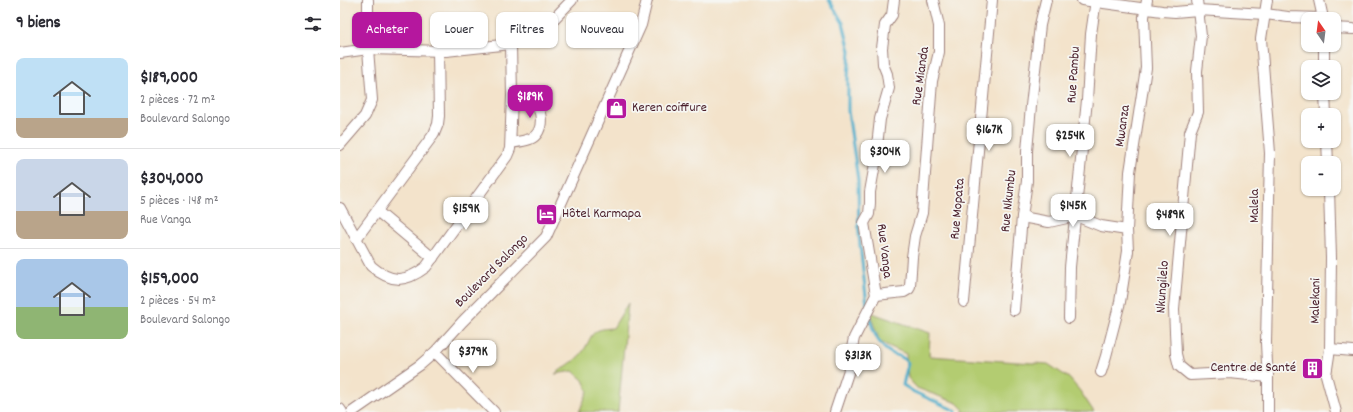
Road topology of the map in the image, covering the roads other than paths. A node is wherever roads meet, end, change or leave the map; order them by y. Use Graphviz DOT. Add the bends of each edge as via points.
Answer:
graph roads {
  1 [pos="368,0"];
  2 [pos="572,0"];
  3 [pos="648,0"];
  4 [pos="894,0"];
  5 [pos="933,0"];
  6 [pos="992,0"];
  7 [pos="1046,0"];
  8 [pos="1082,0"];
  9 [pos="1267,0"];
  10 [pos="1320,0"];
  11 [pos="1096,1"];
  12 [pos="1147,4"];
  13 [pos="1197,5"];
  14 [pos="1322,12"];
  15 [pos="1265,14"];
  16 [pos="558,15"];
  17 [pos="1301,17"];
  18 [pos="1341,28"];
  19 [pos="1353,29"];
  20 [pos="496,45"];
  21 [pos="511,48"];
  22 [pos="368,49"];
  23 [pos="438,50"];
  24 [pos="340,53"];
  25 [pos="512,96"];
  26 [pos="511,143"];
  27 [pos="340,145"];
  28 [pos="1329,196"];
  29 [pos="340,208"];
  30 [pos="376,212"];
  31 [pos="1076,216"];
  32 [pos="1022,217"];
  33 [pos="1127,230"];
  34 [pos="356,239"];
  35 [pos="433,258"];
  36 [pos="876,295"];
  37 [pos="964,302"];
  38 [pos="1014,310"];
  39 [pos="1069,318"];
  40 [pos="1330,349"];
  41 [pos="1353,351"];
  42 [pos="436,352"];
  43 [pos="1101,372"];
  44 [pos="1268,377"];
  45 [pos="340,409"];
  46 [pos="342,412"];
  47 [pos="352,412"];
  48 [pos="494,412"];
  49 [pos="835,412"];
  50 [pos="1268,412"];
  51 [pos="1336,412"];
  1 -- 22 [label="street"];
  2 -- 16 [label="street"];
  3 -- 42 [label="street, Boulevard Salongo" via="641,25 546,237"];
  4 -- 36 [label="street, Rue Vanga" via="892,15 885,25 882,48 889,88 880,119 876,164 868,214 864,223"];
  5 -- 36 [label="street, Rue Mianda" via="939,26 939,52 932,80 922,213 915,236 910,286 909,290 904,292"];
  6 -- 37 [label="street, Rue Mopata"];
  7 -- 32 [label="street, Rue Nkumbu" via="1040,25 1031,106 1027,181"];
  8 -- 11 [label="street"];
  9 -- 15 [label="street, Malela"];
  10 -- 14 [label="street"];
  11 -- 12 [label="street"];
  11 -- 31 [label="street, Rue Pambu"];
  12 -- 13 [label="street" via="1175,12"];
  12 -- 33 [label="street, Mwanza" via="1144,17 1146,68 1130,172"];
  13 -- 15 [label="street"];
  13 -- 44 [label="street, Nkungilelo" via="1201,36 1197,71 1198,112 1190,132 1186,170 1174,309 1176,354 1179,366 1190,375 1230,373"];
  15 -- 17 [label="street"];
  15 -- 44 [label="street, Malela" via="1261,39 1270,153 1266,343"];
  18 -- 19 [label="street"];
  20 -- 23 [label="street"];
  21 -- 25 [label="street"];
  22 -- 23 [label="street"];
  22 -- 24 [label="street"];
  22 -- 27 [label="street" via="372,100 365,116"];
  23 -- 30 [label="street" via="438,124 434,134"];
  25 -- 26 [label="street"];
  25 -- 26 [label="street" via="530,100 536,105 541,113 541,123 531,139"];
  26 -- 35 [label="street" via="507,156"];
  28 -- 40 [label="street, Malekani"];
  29 -- 34 [label="street"];
  30 -- 34 [label="street"];
  30 -- 35 [label="street"];
  31 -- 32 [label="street" via="1049,222"];
  31 -- 33 [label="street" via="1101,226"];
  31 -- 39 [label="street, Rue Pambu" via="1070,267"];
  32 -- 38 [label="street, Rue Nkumbu"];
  33 -- 43 [label="street, Mwanza" via="1128,251 1120,302"];
  34 -- 35 [label="street" via="371,266 386,277 396,280 417,273"];
  36 -- 49 [label="street, Rue Vanga" via="854,338 849,370"];
  40 -- 41 [label="street"];
  40 -- 51 [label="street, Malekani" via="1326,375"];
  42 -- 47 [label="street, Boulevard Salongo"];
  42 -- 48 [label="street"];
  44 -- 50 [label="street, Malela"];
  45 -- 46 [label="street"];
}
